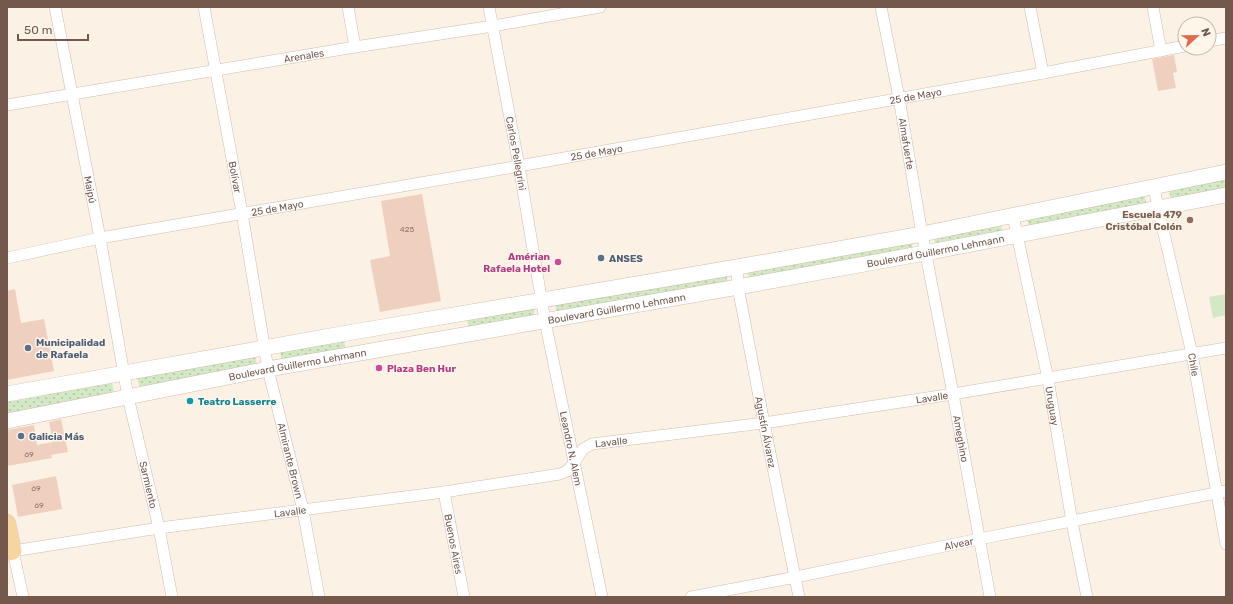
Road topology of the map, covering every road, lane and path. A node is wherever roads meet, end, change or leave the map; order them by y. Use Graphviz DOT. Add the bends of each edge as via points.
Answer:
graph roads {
  1 [pos="55,7"];
  2 [pos="204,7"];
  3 [pos="348,7"];
  4 [pos="489,7"];
  5 [pos="600,7"];
  6 [pos="881,7"];
  7 [pos="1030,7"];
  8 [pos="1153,7"];
  9 [pos="493,26"];
  10 [pos="355,47"];
  11 [pos="1177,48"];
  12 [pos="1161,51"];
  13 [pos="216,71"];
  14 [pos="1043,73"];
  15 [pos="73,94"];
  16 [pos="900,98"];
  17 [pos="7,105"];
  18 [pos="519,166"];
  19 [pos="1226,172"];
  20 [pos="1154,187"];
  21 [pos="1226,195"];
  22 [pos="1158,208"];
  23 [pos="242,213"];
  24 [pos="1013,216"];
  25 [pos="922,234"];
  26 [pos="1017,235"];
  27 [pos="100,238"];
  28 [pos="925,253"];
  29 [pos="7,258"];
  30 [pos="737,267"];
  31 [pos="738,287"];
  32 [pos="541,300"];
  33 [pos="458,315"];
  34 [pos="545,321"];
  35 [pos="353,332"];
  36 [pos="462,336"];
  37 [pos="264,348"];
  38 [pos="1226,348"];
  39 [pos="1192,354"];
  40 [pos="356,355"];
  41 [pos="268,369"];
  42 [pos="124,373"];
  43 [pos="1048,379"];
  44 [pos="7,394"];
  45 [pos="953,394"];
  46 [pos="128,397"];
  47 [pos="7,421"];
  48 [pos="764,423"];
  49 [pos="574,463"];
  50 [pos="444,492"];
  51 [pos="1221,492"];
  52 [pos="303,510"];
  53 [pos="7,522"];
  54 [pos="1072,522"];
  55 [pos="159,528"];
  56 [pos="979,539"];
  57 [pos="1226,544"];
  58 [pos="10,552"];
  59 [pos="796,577"];
  60 [pos="23,597"];
  61 [pos="172,597"];
  62 [pos="319,597"];
  63 [pos="464,597"];
  64 [pos="602,597"];
  65 [pos="691,597"];
  66 [pos="799,597"];
  67 [pos="990,597"];
  68 [pos="1087,597"];
  1 -- 15 [label="street, Maipú"];
  2 -- 13 [label="street, Bolívar"];
  3 -- 10 [label="street"];
  4 -- 9 [label="street, Carlos Pellegrini"];
  5 -- 9 [label="street, Arenales"];
  6 -- 16 [label="street, Almafuerte"];
  7 -- 14 [label="street"];
  8 -- 12 [label="street"];
  9 -- 10 [label="street, Arenales"];
  9 -- 18 [label="street, Carlos Pellegrini"];
  10 -- 13 [label="street, Arenales"];
  11 -- 12 [label="street, 25 de Mayo"];
  12 -- 14 [label="street, 25 de Mayo"];
  13 -- 15 [label="street, Arenales"];
  13 -- 23 [label="street, Bolívar"];
  14 -- 16 [label="street, 25 de Mayo"];
  15 -- 17 [label="street, Arenales"];
  15 -- 27 [label="street, Maipú"];
  16 -- 18 [label="street, 25 de Mayo"];
  16 -- 25 [label="street, Almafuerte"];
  18 -- 23 [label="street, 25 de Mayo"];
  18 -- 32 [label="street, Carlos Pellegrini"];
  19 -- 20 [label="main road, Boulevard Guillermo Lehmann"];
  20 -- 22 [label="street, Chile"];
  20 -- 24 [label="main road, Boulevard Guillermo Lehmann"];
  21 -- 22 [label="main road, Boulevard Guillermo Lehmann"];
  22 -- 26 [label="main road, Boulevard Guillermo Lehmann"];
  22 -- 39 [label="street, Chile"];
  23 -- 27 [label="street, 25 de Mayo"];
  23 -- 37 [label="street, Bolívar"];
  24 -- 25 [label="main road, Boulevard Guillermo Lehmann"];
  24 -- 26 [label="street, Uruguay"];
  25 -- 28 [label="street, Ameghino"];
  25 -- 30 [label="main road, Boulevard Guillermo Lehmann"];
  26 -- 28 [label="main road, Boulevard Guillermo Lehmann"];
  26 -- 43 [label="street, Uruguay"];
  27 -- 29 [label="street, 25 de Mayo"];
  27 -- 42 [label="street, Maipú"];
  28 -- 31 [label="main road, Boulevard Guillermo Lehmann"];
  28 -- 45 [label="street, Ameghino"];
  30 -- 31 [label="street, Agustín Álvarez"];
  30 -- 32 [label="main road, Boulevard Guillermo Lehmann"];
  31 -- 34 [label="main road, Boulevard Guillermo Lehmann"];
  31 -- 48 [label="street, Agustín Álvarez"];
  32 -- 33 [label="main road, Boulevard Guillermo Lehmann"];
  32 -- 34 [label="street, Leandro N. Alem"];
  33 -- 35 [label="main road, Boulevard Guillermo Lehmann"];
  33 -- 36 [label="main road"];
  34 -- 36 [label="main road, Boulevard Guillermo Lehmann"];
  34 -- 49 [label="street, Leandro N. Alem"];
  35 -- 37 [label="main road, Boulevard Guillermo Lehmann"];
  35 -- 40 [label="main road"];
  36 -- 40 [label="main road, Boulevard Guillermo Lehmann"];
  37 -- 41 [label="street, Almirante Brown"];
  37 -- 42 [label="main road, Boulevard Guillermo Lehmann"];
  38 -- 39 [label="street, Lavalle"];
  39 -- 43 [label="street, Lavalle"];
  39 -- 51 [label="street, Chile"];
  40 -- 41 [label="main road, Boulevard Guillermo Lehmann"];
  41 -- 46 [label="main road, Boulevard Guillermo Lehmann"];
  41 -- 52 [label="street, Almirante Brown"];
  42 -- 44 [label="main road, Boulevard Guillermo Lehmann"];
  42 -- 46 [label="street, Sarmiento"];
  43 -- 45 [label="street, Lavalle"];
  43 -- 54 [label="street, Uruguay"];
  45 -- 48 [label="street, Lavalle"];
  45 -- 56 [label="street, Ameghino"];
  46 -- 47 [label="main road, Boulevard Guillermo Lehmann"];
  46 -- 55 [label="street, Sarmiento"];
  48 -- 49 [label="street, Lavalle" via="592,444 583,449"];
  48 -- 59 [label="street, Agustín Álvarez"];
  49 -- 50 [label="street, Lavalle" via="560,474"];
  49 -- 64 [label="street, Leandro N. Alem"];
  50 -- 52 [label="street, Lavalle"];
  50 -- 63 [label="street, Buenos Aires"];
  51 -- 54 [label="street, Alvear"];
  51 -- 57 [label="street, Chile"];
  52 -- 55 [label="street, Lavalle"];
  52 -- 62 [label="street, Almirante Brown"];
  53 -- 58 [label="main road"];
  54 -- 56 [label="street, Alvear"];
  54 -- 68 [label="street, Uruguay"];
  55 -- 58 [label="street, Lavalle"];
  55 -- 61 [label="street, Sarmiento"];
  56 -- 59 [label="street, Alvear"];
  56 -- 67 [label="street, Ameghino"];
  58 -- 60 [label="street"];
  59 -- 65 [label="street, Alvear"];
  59 -- 66 [label="street, Agustín Álvarez"];
}
